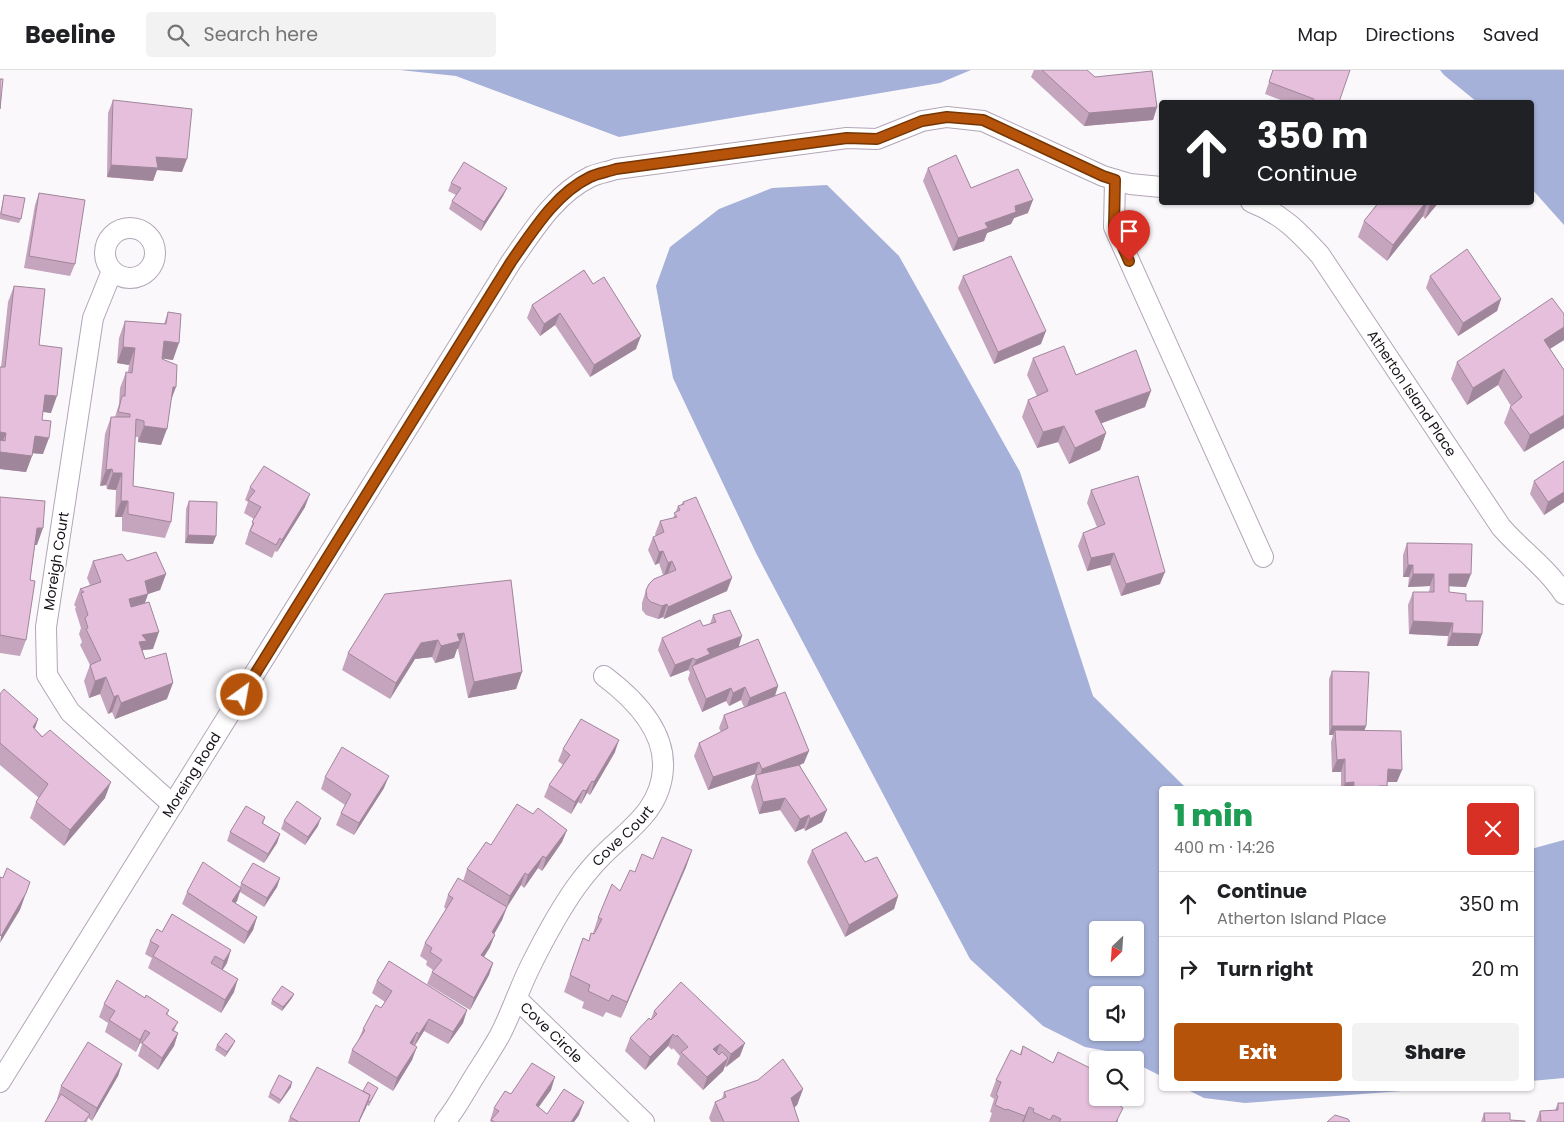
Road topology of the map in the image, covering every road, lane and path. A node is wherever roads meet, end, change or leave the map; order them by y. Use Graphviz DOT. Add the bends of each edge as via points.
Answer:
graph roads {
  1 [pos="1115,180"];
  2 [pos="1159,187"];
  3 [pos="1258,205"];
  4 [pos="112,271"];
  5 [pos="1263,558"];
  6 [pos="1564,594"];
  7 [pos="604,676"];
  8 [pos="173,805"];
  9 [pos="517,999"];
  10 [pos="0,1082"];
  11 [pos="445,1122"];
  12 [pos="644,1122"];
  1 -- 2 [label="street"];
  1 -- 5 [label="street" via="1114,227"];
  1 -- 8 [label="street, Moreing Road" via="983,120 947,117 922,121 877,139 847,138 616,169 592,176 572,188 539,223 511,262"];
  3 -- 6 [label="street, Atherton Island Place" via="1296,229 1320,255 1502,527 1555,580"];
  4 -- 8 [label="street, Moreigh Court" via="93,318 46,627 47,675 70,712"];
  7 -- 9 [label="street, Cove Court" via="626,692 640,709 662,748 663,768 658,794 629,833 603,855 577,885 558,914"];
  8 -- 10 [label="street, Moreing Road"];
  9 -- 11 [label="street, Cove Circle" via="499,1036"];
  9 -- 12 [label="street, Cove Circle"];
}
